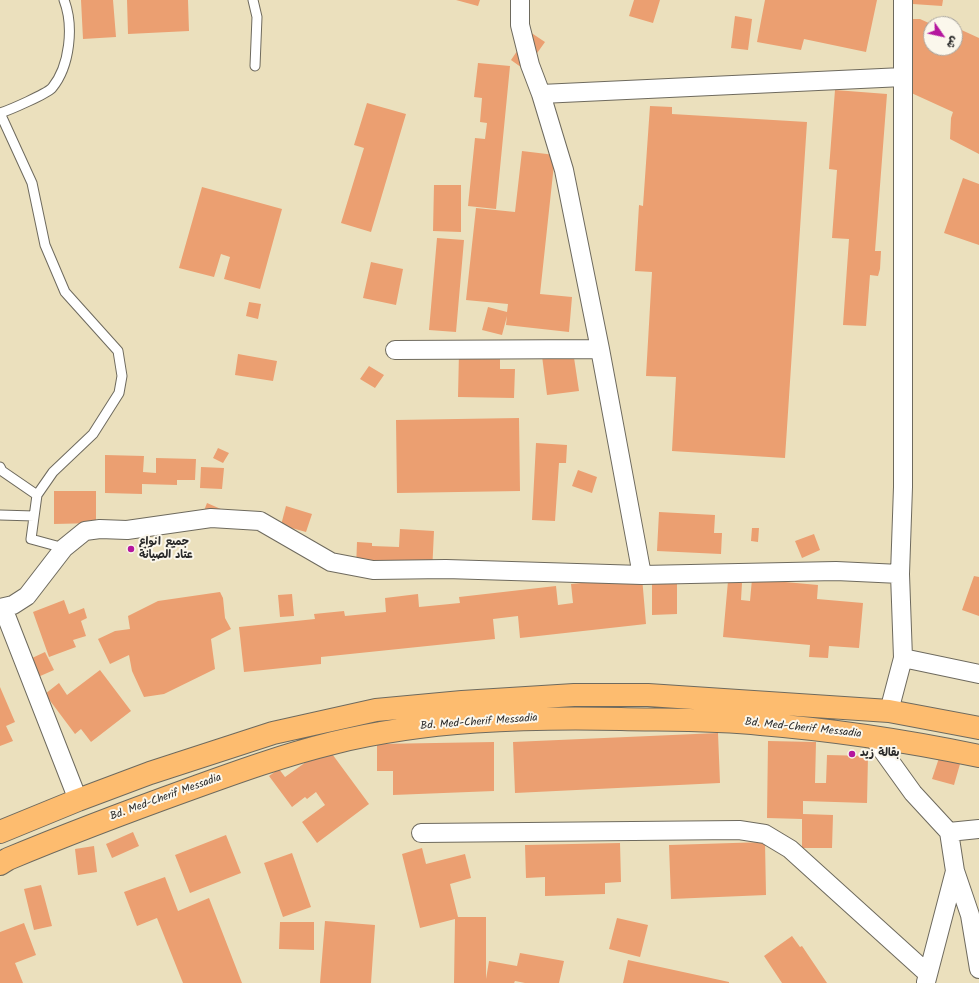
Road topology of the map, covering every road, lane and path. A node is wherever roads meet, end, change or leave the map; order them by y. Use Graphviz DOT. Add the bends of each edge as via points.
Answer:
graph roads {
  1 [pos="64,0"];
  2 [pos="253,0"];
  3 [pos="520,0"];
  4 [pos="903,0"];
  5 [pos="256,66"];
  6 [pos="903,77"];
  7 [pos="541,94"];
  8 [pos="0,113"];
  9 [pos="600,349"];
  10 [pos="395,350"];
  11 [pos="0,467"];
  12 [pos="37,495"];
  13 [pos="0,515"];
  14 [pos="34,516"];
  15 [pos="64,548"];
  16 [pos="900,574"];
  17 [pos="642,575"];
  18 [pos="2,608"];
  19 [pos="903,658"];
  20 [pos="979,674"];
  21 [pos="890,711"];
  22 [pos="979,728"];
  23 [pos="872,736"];
  24 [pos="979,756"];
  25 [pos="78,800"];
  26 [pos="979,829"];
  27 [pos="0,832"];
  28 [pos="949,832"];
  29 [pos="421,833"];
  30 [pos="0,864"];
  31 [pos="955,871"];
  32 [pos="979,969"];
  33 [pos="926,978"];
  1 -- 8 [label="lane" via="69,12 68,42 63,70 51,89"];
  2 -- 5 [label="lane" via="257,17"];
  3 -- 7 [label="street" via="520,24 530,65"];
  4 -- 6 [label="street"];
  6 -- 7 [label="street"];
  6 -- 16 [label="street" via="903,487"];
  7 -- 9 [label="street" via="564,170"];
  8 -- 12 [label="lane" via="32,183 45,245 66,292 118,351 122,376 119,393 93,434 53,472"];
  9 -- 10 [label="street"];
  9 -- 17 [label="street"];
  11 -- 12 [label="lane"];
  12 -- 14 [label="lane"];
  13 -- 14 [label="lane"];
  14 -- 15 [label="lane" via="30,539"];
  15 -- 17 [label="street" via="85,531 127,530 211,518 260,521 331,562 373,570 446,569"];
  15 -- 18 [label="street" via="26,596 13,606"];
  16 -- 17 [label="street" via="836,571"];
  16 -- 19 [label="street"];
  18 -- 25 [label="street"];
  19 -- 20 [label="street"];
  19 -- 21 [label="street"];
  21 -- 22 [label="highway, Bd. Med-Cherif Messadia"];
  21 -- 25 [label="highway, Bd. Med-Cherif Messadia" via="648,695 574,695 376,710 273,733"];
  23 -- 24 [label="highway, Bd. Med-Cherif Messadia"];
  23 -- 28 [label="street" via="913,793"];
  23 -- 30 [label="highway, Bd. Med-Cherif Messadia" via="760,723 603,718 509,719 411,729 334,742 254,766 77,830"];
  25 -- 27 [label="highway, Bd. Med-Cherif Messadia"];
  26 -- 28 [label="street"];
  28 -- 31 [label="street"];
  29 -- 33 [label="street" via="739,830 765,834 790,849"];
  31 -- 32 [label="street" via="970,915"];
  31 -- 33 [label="street"];
}
